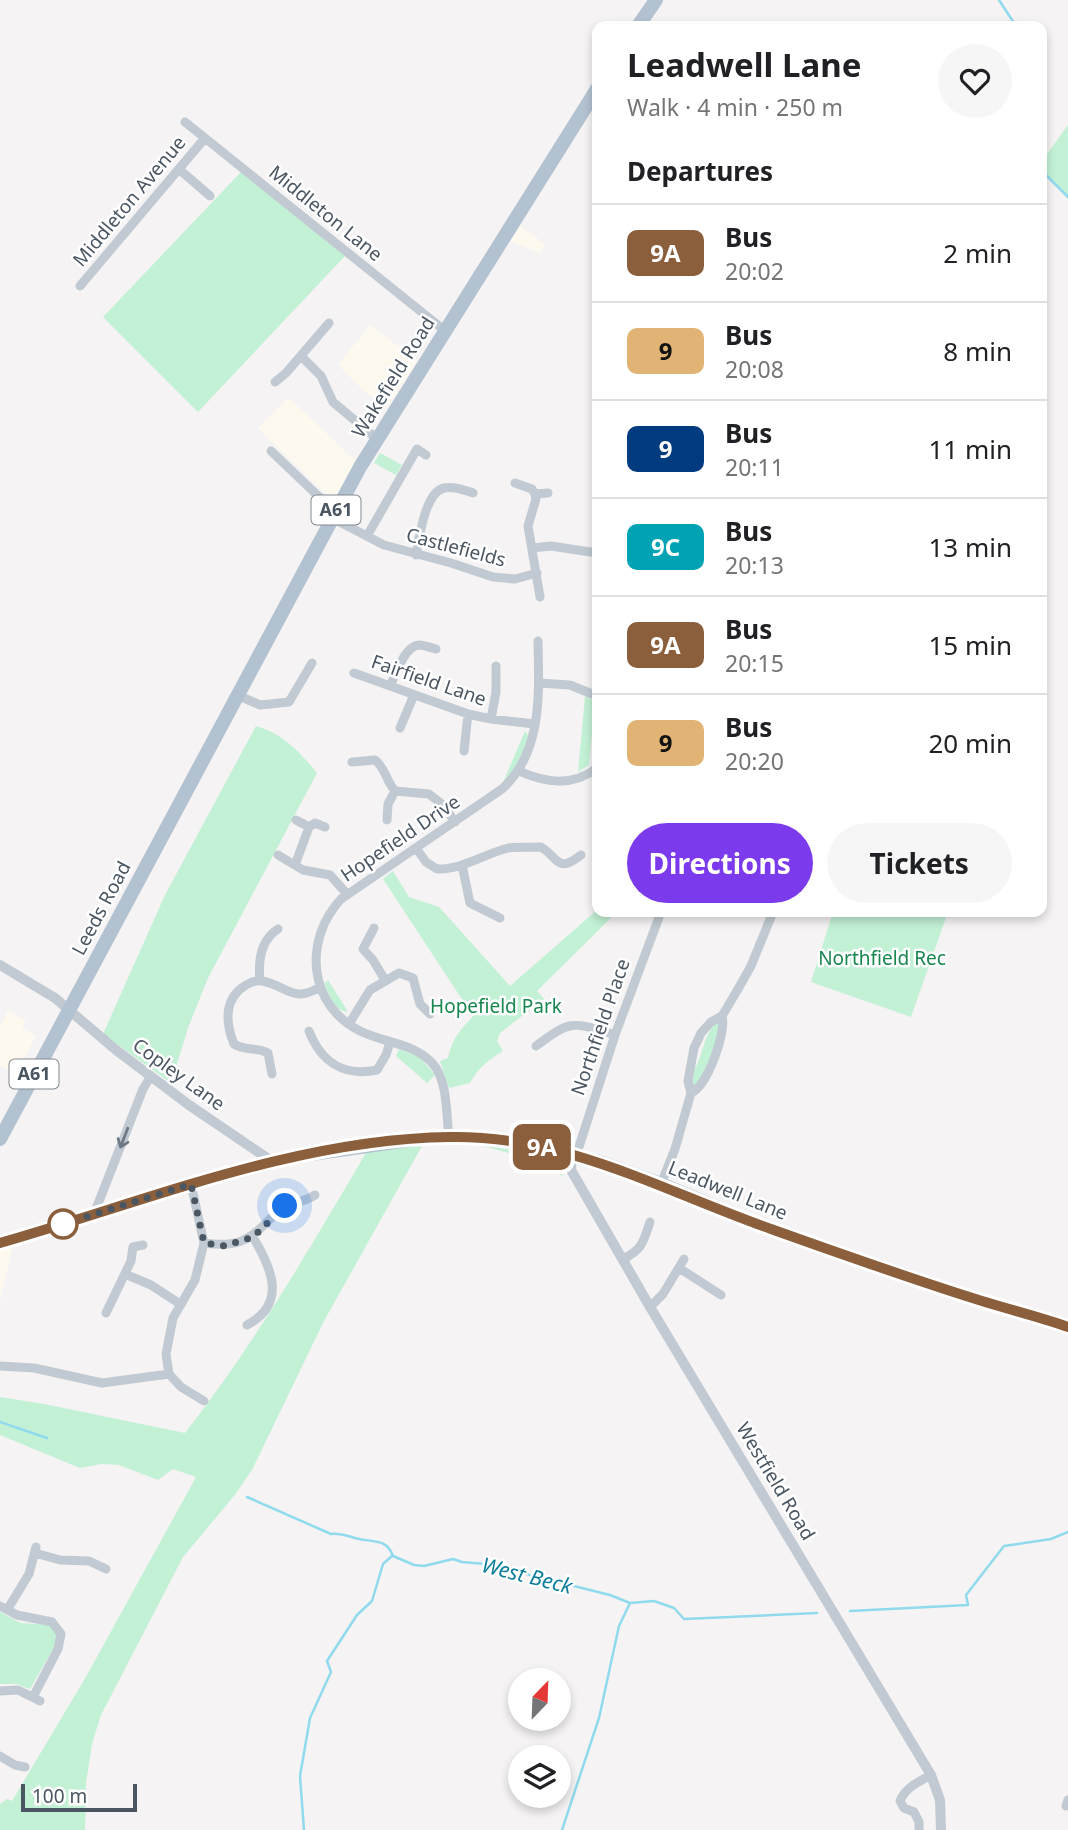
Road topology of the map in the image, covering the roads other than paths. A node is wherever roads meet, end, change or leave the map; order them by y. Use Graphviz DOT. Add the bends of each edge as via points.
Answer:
graph roads {
  1 [pos="656,0"];
  2 [pos="641,21"];
  3 [pos="592,97"];
  4 [pos="185,122"];
  5 [pos="205,138"];
  6 [pos="180,170"];
  7 [pos="210,196"];
  8 [pos="80,286"];
  9 [pos="329,323"];
  10 [pos="444,330"];
  11 [pos="320,335"];
  12 [pos="327,343"];
  13 [pos="301,356"];
  14 [pos="272,383"];
  15 [pos="377,439"];
  16 [pos="271,451"];
  17 [pos="426,455"];
  18 [pos="438,476"];
  19 [pos="515,483"];
  20 [pos="441,488"];
  21 [pos="473,493"];
  22 [pos="548,493"];
  23 [pos="535,494"];
  24 [pos="334,515"];
  25 [pos="367,536"];
  26 [pos="532,548"];
  27 [pos="592,552"];
  28 [pos="416,555"];
  29 [pos="537,573"];
  30 [pos="540,597"];
  31 [pos="538,641"];
  32 [pos="436,649"];
  33 [pos="312,663"];
  34 [pos="496,666"];
  35 [pos="354,673"];
  36 [pos="539,683"];
  37 [pos="390,686"];
  38 [pos="592,694"];
  39 [pos="237,695"];
  40 [pos="414,695"];
  41 [pos="468,714"];
  42 [pos="491,719"];
  43 [pos="535,724"];
  44 [pos="400,727"];
  45 [pos="464,751"];
  46 [pos="352,762"];
  47 [pos="519,771"];
  48 [pos="592,772"];
  49 [pos="395,791"];
  50 [pos="296,820"];
  51 [pos="387,820"];
  52 [pos="322,822"];
  53 [pos="456,822"];
  54 [pos="309,827"];
  55 [pos="494,841"];
  56 [pos="416,848"];
  57 [pos="497,852"];
  58 [pos="278,855"];
  59 [pos="581,855"];
  60 [pos="295,865"];
  61 [pos="462,865"];
  62 [pos="347,894"];
  63 [pos="659,917"];
  64 [pos="771,917"];
  65 [pos="500,918"];
  66 [pos="263,925"];
  67 [pos="374,928"];
  68 [pos="0,965"];
  69 [pos="260,980"];
  70 [pos="385,980"];
  71 [pos="320,987"];
  72 [pos="68,1009"];
  73 [pos="430,1014"];
  74 [pos="722,1016"];
  75 [pos="349,1024"];
  76 [pos="309,1031"];
  77 [pos="615,1035"];
  78 [pos="390,1042"];
  79 [pos="536,1046"];
  80 [pos="272,1074"];
  81 [pos="151,1076"];
  82 [pos="691,1093"];
  83 [pos="449,1137"];
  84 [pos="0,1139"];
  85 [pos="574,1155"];
  86 [pos="273,1162"];
  87 [pos="191,1184"];
  88 [pos="661,1184"];
  89 [pos="315,1195"];
  90 [pos="94,1214"];
  91 [pos="650,1222"];
  92 [pos="253,1237"];
  93 [pos="0,1243"];
  94 [pos="204,1243"];
  95 [pos="143,1245"];
  96 [pos="623,1259"];
  97 [pos="125,1274"];
  98 [pos="721,1295"];
  99 [pos="180,1304"];
  100 [pos="650,1307"];
  101 [pos="106,1313"];
  102 [pos="247,1325"];
  103 [pos="1068,1327"];
  104 [pos="0,1366"];
  105 [pos="169,1374"];
  106 [pos="204,1401"];
  107 [pos="106,1569"];
  108 [pos="4,1608"];
  109 [pos="71,1626"];
  110 [pos="61,1634"];
  111 [pos="0,1691"];
  112 [pos="0,1756"];
  113 [pos="25,1767"];
  114 [pos="930,1775"];
  115 [pos="919,1830"];
  116 [pos="941,1830"];
  1 -- 2 [label="main road"];
  3 -- 10 [label="main road, Wakefield Road / A61"];
  4 -- 5 [label="street, Middleton Lane"];
  5 -- 6 [label="street, Middleton Avenue"];
  5 -- 10 [label="street, Middleton Lane"];
  6 -- 7 [label="street"];
  6 -- 8 [label="street, Middleton Avenue"];
  9 -- 11 [label="street"];
  10 -- 15 [label="main road, Wakefield Road / A61"];
  11 -- 12 [label="street"];
  11 -- 13 [label="street"];
  13 -- 14 [label="street"];
  13 -- 15 [label="street" via="321,376 333,402"];
  15 -- 24 [label="main road, Wakefield Road / A61"];
  16 -- 24 [label="street, Castlefields"];
  17 -- 25 [label="street" via="417,449"];
  18 -- 20 [label="street"];
  19 -- 23 [label="street"];
  20 -- 21 [label="street"];
  20 -- 28 [label="street" via="425,513"];
  22 -- 23 [label="street"];
  23 -- 26 [label="street" via="528,526"];
  24 -- 25 [label="street, Castlefields"];
  24 -- 39 [label="main road, Wakefield Road / A61"];
  25 -- 28 [label="street, Castlefields"];
  26 -- 27 [label="street, Castlefields"];
  26 -- 29 [label="street, Castlefields"];
  28 -- 29 [label="street, Castlefields" via="505,579"];
  29 -- 30 [label="street, Castlefields"];
  31 -- 36 [label="street, Hopefield Drive"];
  32 -- 37 [label="street" via="413,647"];
  33 -- 39 [label="street" via="289,702 260,705"];
  34 -- 42 [label="street"];
  35 -- 37 [label="street, Fairfield Lane"];
  36 -- 38 [label="street" via="570,685"];
  36 -- 43 [label="street, Hopefield Drive"];
  37 -- 40 [label="street, Fairfield Lane"];
  39 -- 72 [label="main road, Leeds Road / A61"];
  40 -- 41 [label="street, Fairfield Lane"];
  40 -- 44 [label="street"];
  41 -- 42 [label="street, Fairfield Lane"];
  41 -- 45 [label="street"];
  42 -- 43 [label="street, Fairfield Lane"];
  43 -- 47 [label="street, Hopefield Drive"];
  46 -- 49 [label="street" via="375,760"];
  47 -- 48 [label="street" via="550,782 565,782"];
  47 -- 53 [label="street, Hopefield Drive"];
  49 -- 51 [label="street"];
  49 -- 53 [label="street" via="429,794"];
  50 -- 54 [label="street"];
  52 -- 54 [label="street"];
  53 -- 56 [label="street, Hopefield Drive"];
  54 -- 60 [label="street"];
  55 -- 57 [label="street"];
  56 -- 61 [label="street" via="437,870"];
  56 -- 62 [label="street, Hopefield Drive"];
  57 -- 59 [label="street" via="541,847 554,860 567,864"];
  57 -- 61 [label="street"];
  58 -- 60 [label="street"];
  60 -- 62 [label="street" via="330,875"];
  61 -- 65 [label="street" via="470,903"];
  62 -- 71 [label="street, Hopefield Drive" via="326,918 318,937 315,956"];
  63 -- 77 [label="street, Northfield Place"];
  64 -- 74 [label="street" via="751,966"];
  66 -- 69 [label="street" via="274,932 260,957"];
  67 -- 70 [label="street" via="363,949"];
  68 -- 72 [label="street, Copley Lane"];
  69 -- 71 [label="street" via="292,993"];
  69 -- 80 [label="street" via="233,996 228,1025 238,1047 268,1053"];
  70 -- 73 [label="street" via="399,972 413,978 421,1004"];
  70 -- 75 [label="street" via="370,990"];
  71 -- 75 [label="street, Hopefield Drive"];
  72 -- 81 [label="street, Copley Lane"];
  72 -- 84 [label="main road, Leeds Road / A61"];
  74 -- 82 [label="street" via="723,1029 713,1058 698,1090"];
  74 -- 82 [label="street" via="701,1033 694,1048 688,1081"];
  75 -- 78 [label="street, Hopefield Drive"];
  76 -- 78 [label="street" via="310,1045 329,1062 359,1072 377,1070"];
  77 -- 79 [label="street" via="572,1024"];
  77 -- 85 [label="street, Northfield Place"];
  78 -- 83 [label="street, Hopefield Drive" via="422,1054 437,1069"];
  81 -- 86 [label="street, Copley Lane"];
  81 -- 90 [label="street, one-way"];
  82 -- 88 [label="street"];
  83 -- 85 [label="main road, Leadwell Lane" via="501,1139"];
  83 -- 86 [label="main road, Leadwell Lane"];
  85 -- 88 [label="main road, Leadwell Lane"];
  85 -- 96 [label="street, Westfield Road" via="571,1170"];
  86 -- 87 [label="main road, Leadwell Lane"];
  87 -- 90 [label="main road, Leadwell Lane"];
  87 -- 94 [label="street"];
  88 -- 103 [label="main road, Leadwell Lane" via="767,1228"];
  89 -- 92 [label="street" via="278,1210"];
  90 -- 93 [label="main road, Leadwell Lane"];
  91 -- 96 [label="street" via="641,1246"];
  92 -- 94 [label="street" via="225,1246"];
  92 -- 102 [label="street" via="274,1289 263,1311"];
  94 -- 99 [label="street" via="195,1280"];
  95 -- 97 [label="street" via="133,1247"];
  96 -- 100 [label="street, Westfield Road"];
  97 -- 99 [label="street"];
  97 -- 101 [label="street"];
  98 -- 100 [label="street" via="681,1263"];
  99 -- 105 [label="street" via="169,1332"];
  100 -- 114 [label="street, Westfield Road"];
  104 -- 105 [label="street" via="34,1368 102,1383"];
  105 -- 106 [label="street"];
  107 -- 108 [label="street" via="35,1550 23,1586"];
  108 -- 110 [label="street" via="52,1622"];
  109 -- 110 [label="street"];
  110 -- 111 [label="street" via="36,1699 18,1690"];
  112 -- 113 [label="street"];
  114 -- 115 [label="street" via="902,1794 900,1801 914,1812"];
  114 -- 116 [label="street, Westfield Road" via="940,1800"];
}
